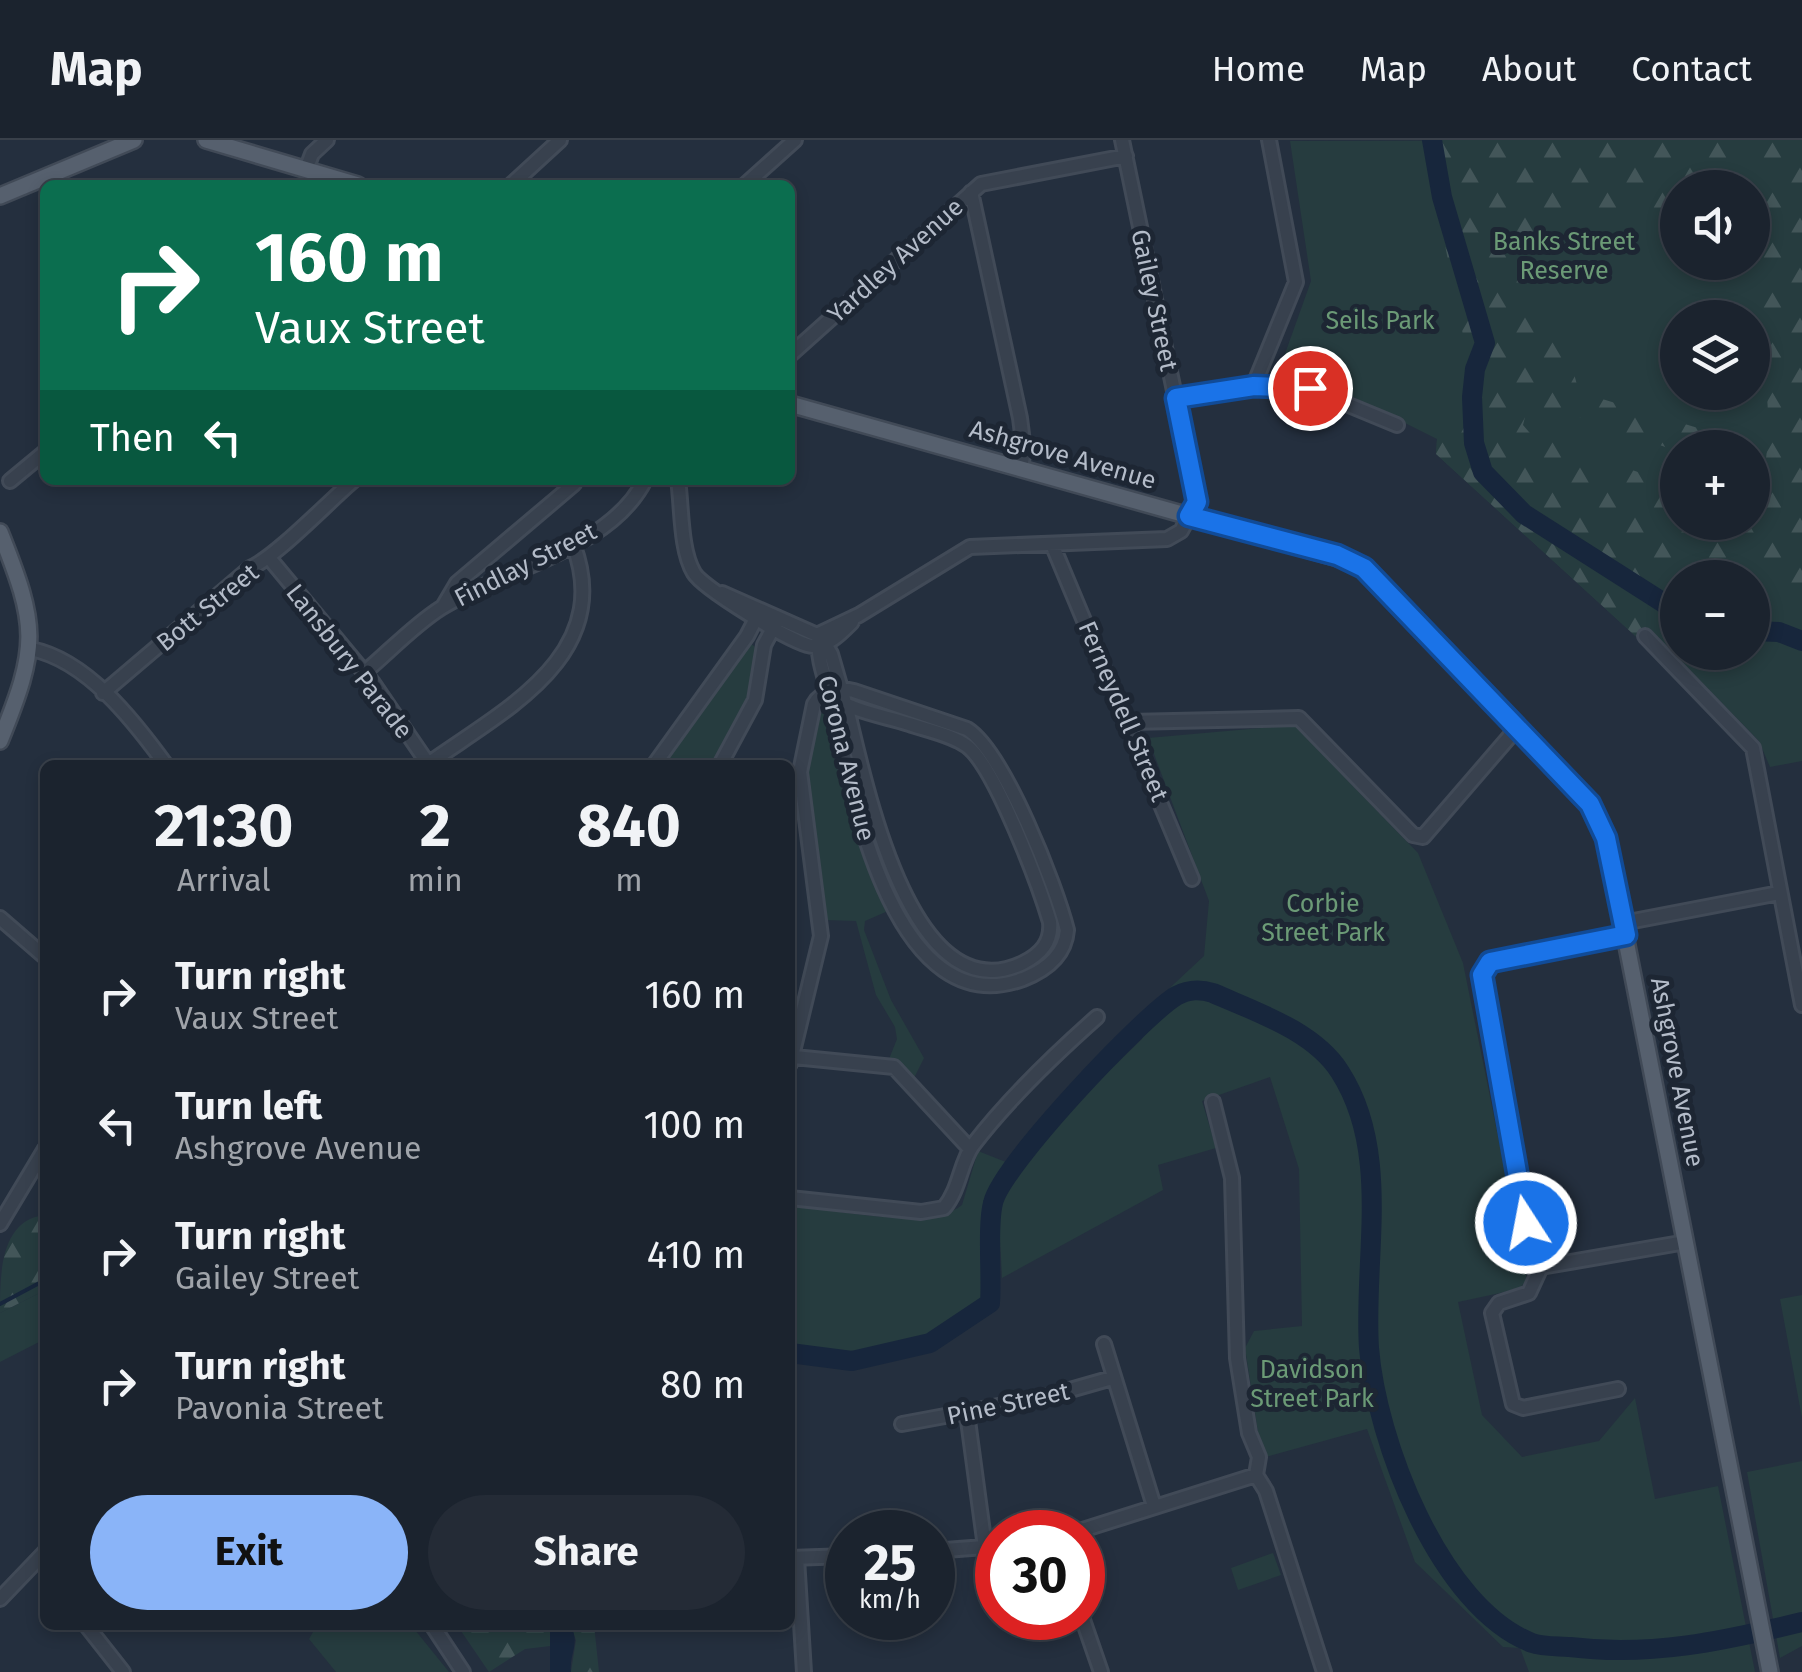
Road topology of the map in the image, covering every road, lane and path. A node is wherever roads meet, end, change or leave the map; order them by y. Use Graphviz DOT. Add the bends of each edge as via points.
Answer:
graph roads {
  1 [pos="134,140"];
  2 [pos="206,140"];
  3 [pos="327,140"];
  4 [pos="560,140"];
  5 [pos="795,140"];
  6 [pos="1122,140"];
  7 [pos="1269,140"];
  8 [pos="1126,156"];
  9 [pos="306,170"];
  10 [pos="51,180"];
  11 [pos="339,180"];
  12 [pos="516,180"];
  13 [pos="751,180"];
  14 [pos="40,183"];
  15 [pos="971,192"];
  16 [pos="0,196"];
  17 [pos="795,350"];
  18 [pos="1254,386"];
  19 [pos="1176,398"];
  20 [pos="795,405"];
  21 [pos="1398,426"];
  22 [pos="40,456"];
  23 [pos="1021,467"];
  24 [pos="10,481"];
  25 [pos="348,485"];
  26 [pos="573,485"];
  27 [pos="642,485"];
  28 [pos="679,485"];
  29 [pos="1189,516"];
  30 [pos="0,532"];
  31 [pos="572,544"];
  32 [pos="1052,544"];
  33 [pos="270,559"];
  34 [pos="444,606"];
  35 [pos="759,613"];
  36 [pos="776,623"];
  37 [pos="1645,636"];
  38 [pos="745,640"];
  39 [pos="821,641"];
  40 [pos="31,649"];
  41 [pos="762,652"];
  42 [pos="365,672"];
  43 [pos="103,693"];
  44 [pos="839,695"];
  45 [pos="1130,722"];
  46 [pos="1517,728"];
  47 [pos="0,740"];
  48 [pos="162,760"];
  49 [pos="425,760"];
  50 [pos="434,760"];
  51 [pos="658,760"];
  52 [pos="723,760"];
  53 [pos="1192,879"];
  54 [pos="1780,893"];
  55 [pos="0,918"];
  56 [pos="1624,929"];
  57 [pos="40,952"];
  58 [pos="1802,1005"];
  59 [pos="1098,1018"];
  60 [pos="795,1048"];
  61 [pos="795,1061"];
  62 [pos="1214,1102"];
  63 [pos="970,1149"];
  64 [pos="40,1158"];
  65 [pos="795,1198"];
  66 [pos="0,1224"];
  67 [pos="1686,1242"];
  68 [pos="1541,1267"];
  69 [pos="1104,1344"];
  70 [pos="1112,1378"];
  71 [pos="1609,1394"];
  72 [pos="967,1414"];
  73 [pos="902,1424"];
  74 [pos="1256,1476"];
  75 [pos="1154,1506"];
  76 [pos="985,1510"];
  77 [pos="1105,1522"];
  78 [pos="40,1557"];
  79 [pos="825,1557"];
  80 [pos="795,1558"];
  81 [pos="795,1579"];
  82 [pos="0,1599"];
  83 [pos="90,1630"];
  84 [pos="435,1630"];
  85 [pos="1090,1640"];
  86 [pos="1768,1664"];
  87 [pos="123,1672"];
  88 [pos="463,1672"];
  89 [pos="804,1672"];
  90 [pos="1101,1672"];
  91 [pos="1324,1672"];
  1 -- 10 [label="main road"];
  2 -- 9 [label="main road"];
  3 -- 9 [label="street"];
  4 -- 12 [label="street"];
  5 -- 13 [label="street"];
  6 -- 8 [label="street, Gailey Street"];
  7 -- 18 [label="street" via="1296,282"];
  8 -- 15 [label="street, Yardley Avenue" via="991,181"];
  8 -- 19 [label="street, Gailey Street"];
  9 -- 11 [label="main road"];
  14 -- 16 [label="main road"];
  15 -- 17 [label="street, Yardley Avenue"];
  15 -- 23 [label="street" via="1020,418"];
  18 -- 19 [label="street"];
  18 -- 21 [label="street" via="1310,388"];
  19 -- 29 [label="street, Gailey Street" via="1197,502"];
  20 -- 23 [label="main road, Ashgrove Avenue"];
  22 -- 24 [label="street"];
  23 -- 29 [label="main road, Ashgrove Avenue"];
  25 -- 33 [label="street, Bott Street"];
  26 -- 34 [label="street, Findlay Street" via="457,583"];
  27 -- 31 [label="street, Findlay Street" via="630,507"];
  28 -- 35 [label="street" via="699,579"];
  29 -- 32 [label="street" via="1168,540"];
  29 -- 46 [label="main road, Ashgrove Avenue" via="1364,568"];
  30 -- 40 [label="main road" via="26,598"];
  31 -- 34 [label="street, Findlay Street"];
  31 -- 50 [label="street" via="582,605 556,665"];
  32 -- 39 [label="street" via="970,547"];
  32 -- 45 [label="street, Ferneydell Street"];
  33 -- 42 [label="street, Lansbury Parade"];
  33 -- 43 [label="street, Bott Street" via="250,568"];
  34 -- 42 [label="street, Findlay Street"];
  35 -- 36 [label="street"];
  35 -- 38 [label="street"];
  36 -- 39 [label="street"];
  36 -- 41 [label="street"];
  37 -- 54 [label="street" via="1753,748"];
  38 -- 41 [label="street" via="758,640"];
  38 -- 51 [label="street"];
  39 -- 44 [label="street, Corona Avenue"];
  40 -- 43 [label="street" via="60,657"];
  40 -- 47 [label="main road"];
  41 -- 52 [label="street" via="755,700"];
  42 -- 49 [label="street, Lansbury Parade"];
  43 -- 48 [label="street"];
  44 -- 44 [label="street, Corona Avenue" via="865,838 899,919 926,954 966,981 995,986 1027,978 1063,950 1067,930 1053,909 1000,764 967,729"];
  44 -- 60 [label="street" via="815,701 800,772 821,936"];
  45 -- 46 [label="street" via="1300,718 1423,837"];
  45 -- 53 [label="street, Ferneydell Street"];
  46 -- 56 [label="main road, Ashgrove Avenue" via="1600,821"];
  54 -- 56 [label="street"];
  54 -- 58 [label="street"];
  55 -- 57 [label="street"];
  56 -- 67 [label="main road, Ashgrove Avenue"];
  56 -- 68 [label="street" via="1490,962 1482,980"];
  59 -- 63 [label="street" via="1051,1057"];
  61 -- 63 [label="street" via="894,1068"];
  62 -- 74 [label="street" via="1232,1178 1237,1358 1259,1457"];
  63 -- 65 [label="street" via="956,1190 934,1212"];
  64 -- 66 [label="street"];
  67 -- 68 [label="street"];
  67 -- 86 [label="main road, Ashgrove Avenue"];
  68 -- 71 [label="street" via="1523,1298 1494,1306 1513,1404 1523,1408"];
  69 -- 70 [label="street"];
  70 -- 72 [label="street, Pine Street"];
  70 -- 75 [label="street"];
  72 -- 73 [label="street, Pine Street"];
  72 -- 76 [label="street"];
  74 -- 75 [label="street"];
  74 -- 91 [label="street"];
  75 -- 77 [label="street"];
  78 -- 82 [label="street"];
  79 -- 80 [label="street"];
  81 -- 89 [label="street"];
  83 -- 87 [label="street"];
  84 -- 88 [label="street"];
  85 -- 90 [label="street"];
}
